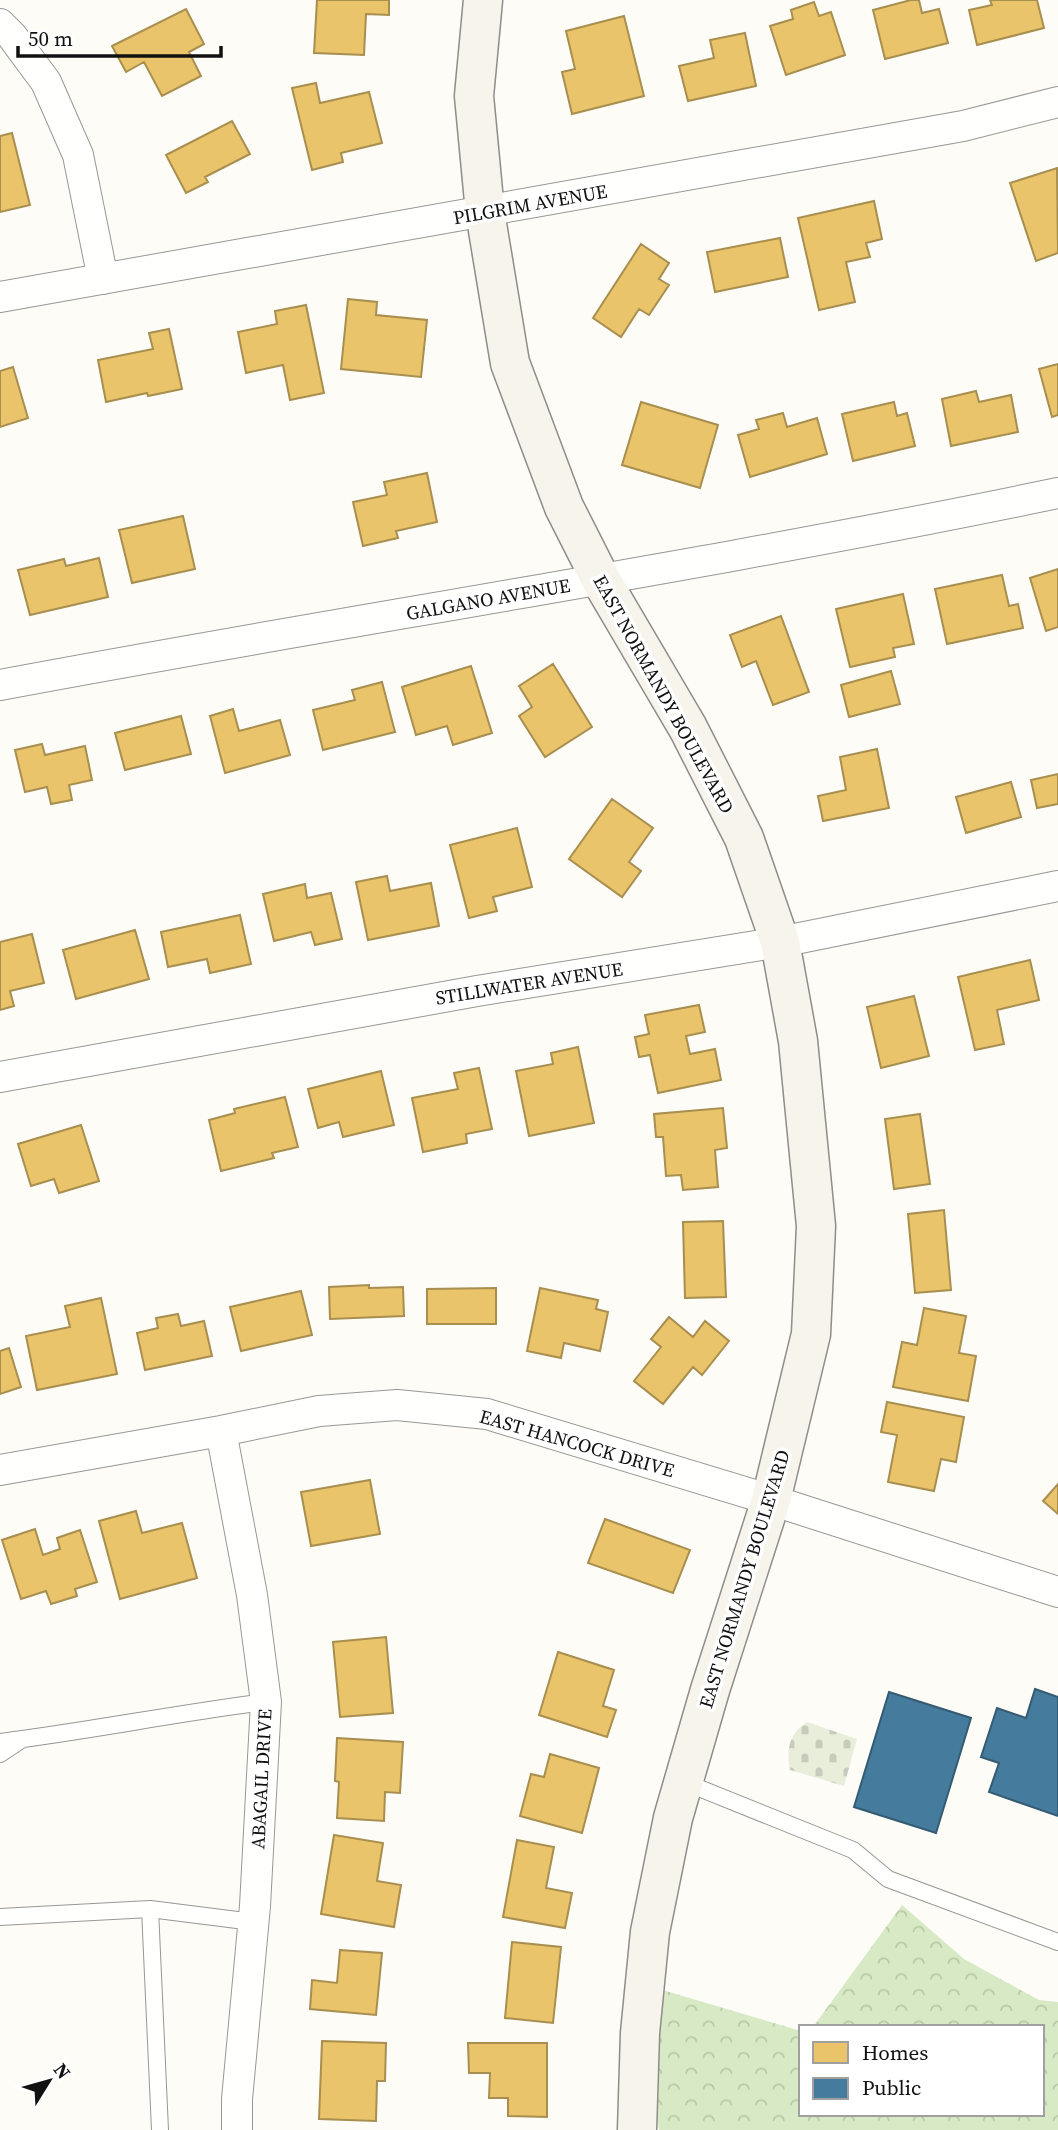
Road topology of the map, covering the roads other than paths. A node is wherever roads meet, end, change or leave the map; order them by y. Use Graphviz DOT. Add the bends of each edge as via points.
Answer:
graph roads {
  1 [pos="483,0"];
  2 [pos="0,24"];
  3 [pos="1058,102"];
  4 [pos="485,212"];
  5 [pos="103,279"];
  6 [pos="0,297"];
  7 [pos="1058,492"];
  8 [pos="601,580"];
  9 [pos="0,685"];
  10 [pos="1058,886"];
  11 [pos="780,942"];
  12 [pos="0,1077"];
  13 [pos="222,1431"];
  14 [pos="0,1470"];
  15 [pos="771,1500"];
  16 [pos="1058,1592"];
  17 [pos="266,1702"];
  18 [pos="23,1739"];
  19 [pos="0,1742"];
  20 [pos="0,1754"];
  21 [pos="684,1782"];
  22 [pos="150,1909"];
  23 [pos="0,1917"];
  24 [pos="253,1922"];
  25 [pos="1058,1942"];
  26 [pos="160,2130"];
  27 [pos="237,2130"];
  28 [pos="637,2130"];
  1 -- 4 [label="street, EAST NORMANDY BOULEVARD" via="474,96"];
  2 -- 5 [label="street" via="46,82 78,155"];
  3 -- 4 [label="street, PILGRIM AVENUE" via="963,126"];
  4 -- 5 [label="street, PILGRIM AVENUE"];
  4 -- 8 [label="street, EAST NORMANDY BOULEVARD" via="510,363 564,506"];
  5 -- 6 [label="street, PILGRIM AVENUE"];
  7 -- 8 [label="street, GALGANO AVENUE"];
  8 -- 9 [label="street, GALGANO AVENUE"];
  8 -- 11 [label="street, EAST NORMANDY BOULEVARD" via="688,728 744,838"];
  10 -- 11 [label="street, STILLWATER AVENUE"];
  11 -- 12 [label="street, STILLWATER AVENUE"];
  11 -- 15 [label="street, EAST NORMANDY BOULEVARD" via="798,1041 816,1226 811,1334"];
  13 -- 14 [label="street, EAST HANCOCK DRIVE"];
  13 -- 15 [label="street, EAST HANCOCK DRIVE" via="319,1411 397,1405 486,1414"];
  13 -- 17 [label="street, ABAGAIL DRIVE"];
  15 -- 16 [label="street, EAST HANCOCK DRIVE"];
  15 -- 21 [label="street, EAST NORMANDY BOULEVARD"];
  17 -- 18 [label="lane"];
  17 -- 24 [label="street, ABAGAIL DRIVE"];
  18 -- 19 [label="lane"];
  18 -- 20 [label="lane"];
  21 -- 25 [label="lane" via="853,1850 888,1879"];
  21 -- 28 [label="street, EAST NORMANDY BOULEVARD" via="650,1932"];
  22 -- 23 [label="lane"];
  22 -- 24 [label="lane"];
  22 -- 26 [label="lane"];
  24 -- 27 [label="street, ABAGAIL DRIVE"];
}
